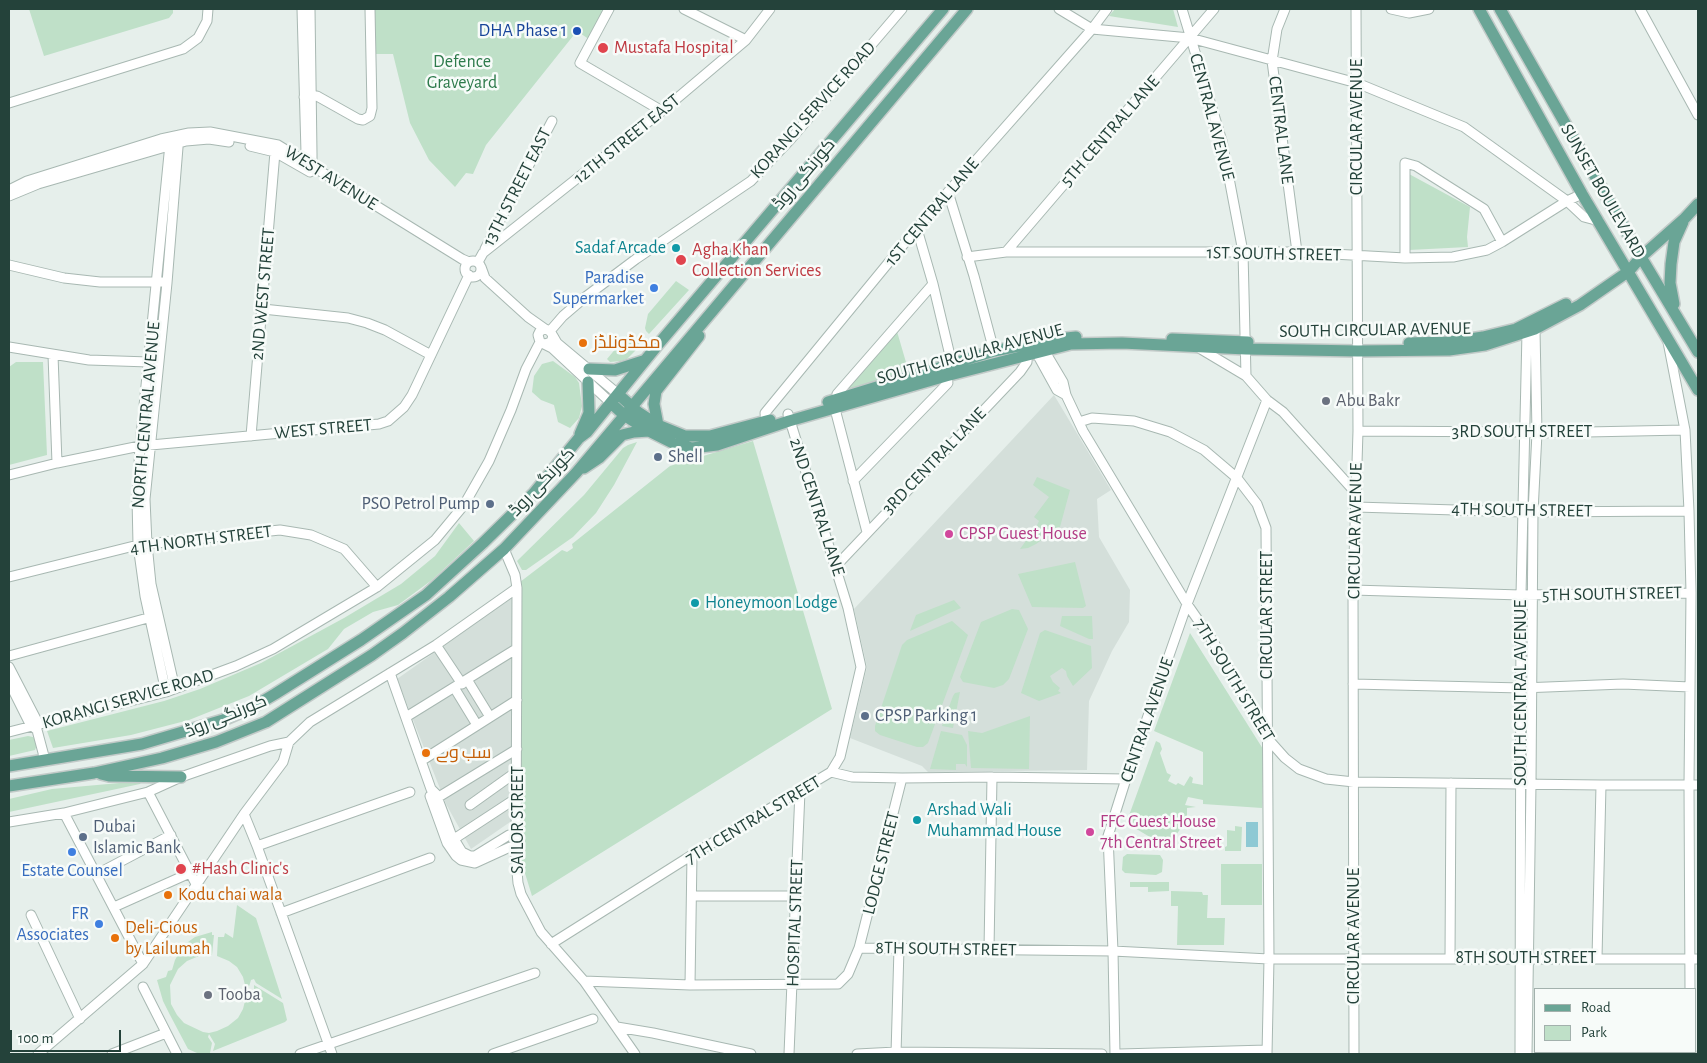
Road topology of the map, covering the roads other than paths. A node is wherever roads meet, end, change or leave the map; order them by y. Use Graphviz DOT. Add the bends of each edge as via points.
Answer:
graph roads {
  1 [pos="208,9"];
  2 [pos="302,9"];
  3 [pos="310,9"];
  4 [pos="370,9"];
  5 [pos="609,9"];
  6 [pos="684,9"];
  7 [pos="770,9"];
  8 [pos="902,9"];
  9 [pos="943,9"];
  10 [pos="967,9"];
  11 [pos="1059,9"];
  12 [pos="1107,9"];
  13 [pos="1182,9"];
  14 [pos="1214,9"];
  15 [pos="1285,9"];
  16 [pos="1356,9"];
  17 [pos="1391,9"];
  18 [pos="1429,9"];
  19 [pos="1479,9"];
  20 [pos="1500,9"];
  21 [pos="1640,9"];
  22 [pos="1092,29"];
  23 [pos="1190,38"];
  24 [pos="746,40"];
  25 [pos="1272,61"];
  26 [pos="1357,83"];
  27 [pos="308,97"];
  28 [pos="9,103"];
  29 [pos="662,111"];
  30 [pos="1698,115"];
  31 [pos="552,121"];
  32 [pos="175,140"];
  33 [pos="275,152"];
  34 [pos="306,166"];
  35 [pos="9,190"];
  36 [pos="948,192"];
  37 [pos="1582,194"];
  38 [pos="9,196"];
  39 [pos="1567,201"];
  40 [pos="1698,204"];
  41 [pos="1685,218"];
  42 [pos="1598,221"];
  43 [pos="917,229"];
  44 [pos="1502,242"];
  45 [pos="1006,252"];
  46 [pos="1244,252"];
  47 [pos="1297,252"];
  48 [pos="483,253"];
  49 [pos="1357,256"];
  50 [pos="968,257"];
  51 [pos="1641,257"];
  52 [pos="1405,258"];
  53 [pos="9,265"];
  54 [pos="473,268"];
  55 [pos="1627,268"];
  56 [pos="162,282"];
  57 [pos="933,284"];
  58 [pos="263,309"];
  59 [pos="704,320"];
  60 [pos="1682,324"];
  61 [pos="1531,331"];
  62 [pos="1666,335"];
  63 [pos="545,336"];
  64 [pos="1246,345"];
  65 [pos="9,347"];
  66 [pos="1358,347"];
  67 [pos="1199,348"];
  68 [pos="994,351"];
  69 [pos="1035,352"];
  70 [pos="1698,352"];
  71 [pos="52,355"];
  72 [pos="431,355"];
  73 [pos="645,361"];
  74 [pos="149,362"];
  75 [pos="952,364"];
  76 [pos="589,368"];
  77 [pos="946,376"];
  78 [pos="1246,376"];
  79 [pos="588,382"];
  80 [pos="1698,390"];
  81 [pos="614,399"];
  82 [pos="1267,400"];
  83 [pos="837,404"];
  84 [pos="628,411"];
  85 [pos="788,418"];
  86 [pos="766,421"];
  87 [pos="1079,422"];
  88 [pos="654,428"];
  89 [pos="1685,430"];
  90 [pos="1358,431"];
  91 [pos="1526,432"];
  92 [pos="1537,433"];
  93 [pos="251,436"];
  94 [pos="579,438"];
  95 [pos="140,446"];
  96 [pos="150,446"];
  97 [pos="57,463"];
  98 [pos="576,473"];
  99 [pos="9,475"];
  100 [pos="1237,478"];
  101 [pos="853,481"];
  102 [pos="1355,492"];
  103 [pos="1356,507"];
  104 [pos="1690,511"];
  105 [pos="1522,512"];
  106 [pos="1533,512"];
  107 [pos="867,532"];
  108 [pos="142,545"];
  109 [pos="504,549"];
  110 [pos="836,566"];
  111 [pos="9,577"];
  112 [pos="377,587"];
  113 [pos="516,588"];
  114 [pos="1353,590"];
  115 [pos="1691,593"];
  116 [pos="1521,595"];
  117 [pos="1533,595"];
  118 [pos="1187,604"];
  119 [pos="153,616"];
  120 [pos="436,645"];
  121 [pos="516,649"];
  122 [pos="9,656"];
  123 [pos="9,667"];
  124 [pos="390,673"];
  125 [pos="9,682"];
  126 [pos="462,684"];
  127 [pos="1353,684"];
  128 [pos="1690,687"];
  129 [pos="1526,688"];
  130 [pos="171,690"];
  131 [pos="517,700"];
  132 [pos="406,717"];
  133 [pos="490,717"];
  134 [pos="477,725"];
  135 [pos="36,727"];
  136 [pos="9,732"];
  137 [pos="1268,739"];
  138 [pos="289,742"];
  139 [pos="270,746"];
  140 [pos="518,749"];
  141 [pos="45,760"];
  142 [pos="421,761"];
  143 [pos="283,762"];
  144 [pos="9,766"];
  145 [pos="831,772"];
  146 [pos="94,773"];
  147 [pos="517,775"];
  148 [pos="181,777"];
  149 [pos="992,777"];
  150 [pos="902,778"];
  151 [pos="1126,779"];
  152 [pos="1354,782"];
  153 [pos="1451,783"];
  154 [pos="1521,784"];
  155 [pos="1531,784"];
  156 [pos="1694,784"];
  157 [pos="1601,785"];
  158 [pos="9,786"];
  159 [pos="430,788"];
  160 [pos="800,791"];
  161 [pos="148,792"];
  162 [pos="410,792"];
  163 [pos="437,798"];
  164 [pos="517,802"];
  165 [pos="470,805"];
  166 [pos="64,813"];
  167 [pos="244,814"];
  168 [pos="9,822"];
  169 [pos="171,835"];
  170 [pos="516,836"];
  171 [pos="454,839"];
  172 [pos="257,846"];
  173 [pos="516,847"];
  174 [pos="692,855"];
  175 [pos="430,858"];
  176 [pos="190,873"];
  177 [pos="97,874"];
  178 [pos="197,886"];
  179 [pos="692,896"];
  180 [pos="795,896"];
  181 [pos="114,907"];
  182 [pos="281,913"];
  183 [pos="31,915"];
  184 [pos="551,944"];
  185 [pos="860,948"];
  186 [pos="899,948"];
  187 [pos="989,950"];
  188 [pos="1113,951"];
  189 [pos="1354,958"];
  190 [pos="1450,958"];
  191 [pos="1525,958"];
  192 [pos="1597,958"];
  193 [pos="1694,958"];
  194 [pos="1269,959"];
  195 [pos="143,964"];
  196 [pos="535,973"];
  197 [pos="584,981"];
  198 [pos="793,984"];
  199 [pos="690,985"];
  200 [pos="143,987"];
  201 [pos="1690,988"];
  202 [pos="80,1019"];
  203 [pos="593,1019"];
  204 [pos="617,1027"];
  205 [pos="166,1033"];
  206 [pos="328,1044"];
  207 [pos="1266,1052"];
  208 [pos="896,1053"];
  209 [pos="38,1054"];
  210 [pos="112,1054"];
  211 [pos="177,1054"];
  212 [pos="300,1054"];
  213 [pos="332,1054"];
  214 [pos="493,1054"];
  215 [pos="635,1054"];
  216 [pos="751,1054"];
  217 [pos="789,1054"];
  218 [pos="857,1054"];
  219 [pos="1102,1054"];
  220 [pos="1114,1054"];
  221 [pos="1120,1054"];
  222 [pos="1354,1054"];
  223 [pos="1520,1054"];
  224 [pos="1527,1054"];
  1 -- 28 [label="street" via="198,38 183,49"];
  2 -- 27 [label="street"];
  3 -- 27 [label="street"];
  4 -- 27 [label="street" via="370,116 358,119 317,96"];
  5 -- 29 [label="street" via="580,64"];
  6 -- 24 [label="street"];
  7 -- 24 [label="street, 12TH STREET EAST"];
  8 -- 63 [label="street, KORANGI SERVICE ROAD" via="751,181 628,264 563,316"];
  9 -- 73 [label="main road, کورنگی روڈ"];
  10 -- 59 [label="main road, کورنگی روڈ"];
  11 -- 22 [label="street"];
  12 -- 22 [label="street, 1ST CENTRAL LANE"];
  13 -- 23 [label="street, CENTRAL AVENUE"];
  14 -- 23 [label="street, 5TH CENTRAL LANE"];
  15 -- 25 [label="street, CENTRAL LANE" via="1277,29"];
  16 -- 26 [label="street, CIRCULAR AVENUE"];
  17 -- 18 [label="street" via="1409,13"];
  19 -- 37 [label="main road, SUNSET BOULEVARD"];
  20 -- 51 [label="main road, SUNSET BOULEVARD"];
  21 -- 30 [label="street"];
  22 -- 23 [label="street"];
  22 -- 36 [label="street, 1ST CENTRAL LANE"];
  23 -- 25 [label="street"];
  23 -- 45 [label="street, 5TH CENTRAL LANE"];
  23 -- 46 [label="street, CENTRAL AVENUE" via="1222,141"];
  24 -- 29 [label="street, 12TH STREET EAST"];
  25 -- 26 [label="street"];
  25 -- 47 [label="street, CENTRAL LANE"];
  26 -- 39 [label="street" via="1464,127"];
  26 -- 49 [label="street, CIRCULAR AVENUE"];
  27 -- 34 [label="street"];
  29 -- 48 [label="street, 12TH STREET EAST"];
  31 -- 48 [label="street, 13TH STREET EAST"];
  32 -- 33 [label="street, WEST AVENUE" via="209,139"];
  32 -- 34 [label="street, WEST AVENUE" via="210,132 278,145"];
  32 -- 35 [label="street, WEST AVENUE" via="91,160"];
  32 -- 38 [label="street, WEST AVENUE"];
  32 -- 56 [label="street, NORTH CENTRAL AVENUE"];
  33 -- 34 [label="street, WEST AVENUE"];
  33 -- 58 [label="street, 2ND WEST STREET"];
  34 -- 54 [label="street, WEST AVENUE" via="460,263"];
  36 -- 43 [label="street, 1ST CENTRAL LANE"];
  36 -- 50 [label="street"];
  37 -- 39 [label="street, 1ST SOUTH STREET"];
  37 -- 42 [label="main road, SUNSET BOULEVARD"];
  39 -- 42 [label="street" via="1584,217"];
  39 -- 44 [label="street, 1ST SOUTH STREET"];
  40 -- 41 [label="main road"];
  41 -- 51 [label="main road, SOUTH CIRCULAR AVENUE"];
  41 -- 60 [label="main road" via="1674,242 1670,283 1672,299"];
  42 -- 55 [label="main road, SUNSET BOULEVARD"];
  43 -- 57 [label="street"];
  43 -- 86 [label="street, 1ST CENTRAL LANE" via="765,413"];
  44 -- 52 [label="street, 1ST SOUTH STREET" via="1487,250 1454,257"];
  44 -- 52 [label="street" via="1484,209 1416,166 1405,163"];
  45 -- 46 [label="street, 1ST SOUTH STREET"];
  45 -- 50 [label="street, 1ST SOUTH STREET"];
  46 -- 47 [label="street, 1ST SOUTH STREET"];
  46 -- 64 [label="street, CENTRAL AVENUE"];
  47 -- 49 [label="street, 1ST SOUTH STREET"];
  48 -- 54 [label="street, 12TH STREET EAST"];
  49 -- 52 [label="street, 1ST SOUTH STREET"];
  49 -- 66 [label="street, CIRCULAR AVENUE"];
  50 -- 68 [label="street"];
  51 -- 55 [label="main road, SOUTH CIRCULAR AVENUE"];
  51 -- 60 [label="main road, SUNSET BOULEVARD"];
  53 -- 56 [label="street" via="64,278 100,282"];
  54 -- 63 [label="street, WEST AVENUE" via="483,281"];
  54 -- 72 [label="street, WEST STREET"];
  55 -- 61 [label="main road, SOUTH CIRCULAR AVENUE" via="1580,305"];
  55 -- 62 [label="main road, SUNSET BOULEVARD"];
  55 -- 66 [label="main road, SOUTH CIRCULAR AVENUE" via="1578,298 1516,329 1450,342"];
  56 -- 74 [label="street, NORTH CENTRAL AVENUE"];
  56 -- 96 [label="street, NORTH CENTRAL AVENUE"];
  57 -- 75 [label="street"];
  57 -- 83 [label="street" via="837,394"];
  58 -- 72 [label="street" via="367,323"];
  58 -- 93 [label="street, 2ND WEST STREET"];
  59 -- 84 [label="main road, کورنگی روڈ"];
  59 -- 88 [label="main road" via="698,338 656,391"];
  60 -- 70 [label="main road, SUNSET BOULEVARD"];
  61 -- 66 [label="main road, SOUTH CIRCULAR AVENUE" via="1485,345 1449,350"];
  61 -- 91 [label="street, SOUTH CENTRAL AVENUE"];
  61 -- 92 [label="street"];
  62 -- 80 [label="main road, SUNSET BOULEVARD"];
  62 -- 89 [label="street"];
  63 -- 76 [label="street, WEST AVENUE"];
  63 -- 79 [label="street, WEST AVENUE" via="552,348"];
  63 -- 112 [label="street, KORANGI SERVICE ROAD" via="526,369 489,461 464,505 436,540"];
  64 -- 66 [label="main road, SOUTH CIRCULAR AVENUE"];
  64 -- 67 [label="main road, SOUTH CIRCULAR AVENUE"];
  64 -- 68 [label="main road, SOUTH CIRCULAR AVENUE" via="1122,336 1063,338"];
  64 -- 78 [label="street, CENTRAL AVENUE"];
  65 -- 71 [label="street"];
  66 -- 90 [label="street, CIRCULAR AVENUE"];
  67 -- 69 [label="main road, SOUTH CIRCULAR AVENUE" via="1071,344"];
  67 -- 78 [label="street"];
  68 -- 75 [label="main road, SOUTH CIRCULAR AVENUE"];
  69 -- 77 [label="main road, SOUTH CIRCULAR AVENUE"];
  69 -- 87 [label="street, 7TH SOUTH STREET" via="1063,382"];
  69 -- 107 [label="street, 3RD CENTRAL LANE" via="1020,372"];
  71 -- 74 [label="street"];
  71 -- 97 [label="street"];
  72 -- 93 [label="street, WEST STREET" via="412,395 388,421"];
  73 -- 76 [label="main road" via="615,370"];
  73 -- 81 [label="main road, کورنگی روڈ"];
  74 -- 95 [label="street, NORTH CENTRAL AVENUE"];
  75 -- 83 [label="main road, SOUTH CIRCULAR AVENUE"];
  76 -- 81 [label="street, WEST AVENUE"];
  77 -- 83 [label="main road, SOUTH CIRCULAR AVENUE"];
  77 -- 101 [label="street" via="948,383"];
  78 -- 82 [label="street"];
  79 -- 81 [label="street, WEST AVENUE"];
  79 -- 94 [label="main road" via="589,413"];
  81 -- 84 [label="main road, SOUTH CIRCULAR AVENUE"];
  81 -- 94 [label="main road, کورنگی روڈ"];
  82 -- 100 [label="street, CENTRAL AVENUE"];
  82 -- 102 [label="street" via="1283,412"];
  83 -- 85 [label="main road, SOUTH CIRCULAR AVENUE"];
  83 -- 101 [label="street"];
  84 -- 88 [label="main road, SOUTH CIRCULAR AVENUE"];
  84 -- 98 [label="main road, کورنگی روڈ"];
  85 -- 86 [label="main road, SOUTH CIRCULAR AVENUE"];
  85 -- 88 [label="main road, SOUTH CIRCULAR AVENUE" via="717,445 692,448 673,443"];
  85 -- 110 [label="street, 2ND CENTRAL LANE"];
  86 -- 88 [label="main road, SOUTH CIRCULAR AVENUE" via="703,437"];
  87 -- 100 [label="street, CIRCULAR STREET" via="1092,418 1134,421 1170,432 1204,450"];
  87 -- 118 [label="street, 7TH SOUTH STREET"];
  88 -- 98 [label="main road" via="622,435 599,458"];
  89 -- 92 [label="street, 3RD SOUTH STREET"];
  89 -- 104 [label="street"];
  90 -- 91 [label="street, 3RD SOUTH STREET"];
  90 -- 102 [label="street, CIRCULAR AVENUE"];
  91 -- 92 [label="street, 3RD SOUTH STREET"];
  91 -- 105 [label="street, SOUTH CENTRAL AVENUE"];
  92 -- 106 [label="street"];
  93 -- 96 [label="street, WEST STREET"];
  94 -- 141 [label="main road, کورنگی روڈ" via="534,493 426,594 275,694 253,707 191,731 142,744"];
  95 -- 96 [label="street, WEST STREET"];
  95 -- 97 [label="street, WEST STREET"];
  95 -- 108 [label="street, NORTH CENTRAL AVENUE" via="136,498"];
  96 -- 108 [label="street, NORTH CENTRAL AVENUE"];
  97 -- 99 [label="street, WEST STREET"];
  98 -- 109 [label="main road, کورنگی روڈ"];
  100 -- 118 [label="street, CENTRAL AVENUE"];
  100 -- 137 [label="street, CIRCULAR STREET" via="1256,504 1266,528"];
  101 -- 107 [label="street"];
  102 -- 103 [label="street, CIRCULAR AVENUE"];
  103 -- 105 [label="street, 4TH SOUTH STREET"];
  103 -- 114 [label="street, CIRCULAR AVENUE"];
  104 -- 106 [label="street, 4TH SOUTH STREET"];
  104 -- 115 [label="street"];
  105 -- 106 [label="street, 4TH SOUTH STREET"];
  105 -- 116 [label="street, SOUTH CENTRAL AVENUE"];
  106 -- 117 [label="street"];
  107 -- 110 [label="street, 3RD CENTRAL LANE"];
  108 -- 111 [label="street, 4TH NORTH STREET"];
  108 -- 112 [label="street, 4TH NORTH STREET" via="280,530 311,535 344,549"];
  108 -- 119 [label="street, NORTH CENTRAL AVENUE"];
  109 -- 113 [label="street, SAILOR STREET" via="515,575"];
  109 -- 146 [label="main road, کورنگی روڈ" via="403,633 266,722 216,742"];
  110 -- 145 [label="street, 2ND CENTRAL LANE" via="861,666 840,757"];
  112 -- 130 [label="street, KORANGI SERVICE ROAD" via="272,649"];
  113 -- 120 [label="street"];
  113 -- 121 [label="street, SAILOR STREET"];
  114 -- 116 [label="street, 5TH SOUTH STREET"];
  114 -- 127 [label="street, CIRCULAR AVENUE"];
  115 -- 117 [label="street, 5TH SOUTH STREET"];
  115 -- 128 [label="street"];
  116 -- 117 [label="street, 5TH SOUTH STREET"];
  116 -- 129 [label="street, SOUTH CENTRAL AVENUE"];
  117 -- 129 [label="street"];
  118 -- 137 [label="street, 7TH SOUTH STREET" via="1214,643"];
  118 -- 151 [label="street, CENTRAL AVENUE"];
  119 -- 122 [label="street"];
  119 -- 130 [label="street, NORTH CENTRAL AVENUE"];
  120 -- 124 [label="street"];
  120 -- 126 [label="street"];
  121 -- 126 [label="street"];
  121 -- 131 [label="street, SAILOR STREET"];
  123 -- 135 [label="street" via="37,721"];
  124 -- 132 [label="street"];
  124 -- 138 [label="street" via="310,722"];
  125 -- 135 [label="street" via="30,724"];
  126 -- 132 [label="street"];
  126 -- 133 [label="street"];
  126 -- 134 [label="street"];
  127 -- 129 [label="street"];
  127 -- 152 [label="street, CIRCULAR AVENUE"];
  128 -- 129 [label="street" via="1623,684"];
  128 -- 156 [label="street"];
  129 -- 154 [label="street, SOUTH CENTRAL AVENUE"];
  129 -- 155 [label="street"];
  130 -- 135 [label="street, KORANGI SERVICE ROAD"];
  131 -- 133 [label="street"];
  131 -- 140 [label="street, SAILOR STREET"];
  132 -- 142 [label="street"];
  133 -- 134 [label="street"];
  134 -- 142 [label="street"];
  135 -- 136 [label="street, KORANGI SERVICE ROAD"];
  135 -- 141 [label="street"];
  137 -- 152 [label="street, 7TH SOUTH STREET" via="1299,769 1326,779"];
  137 -- 194 [label="street, CIRCULAR STREET"];
  138 -- 139 [label="street"];
  138 -- 143 [label="street"];
  139 -- 143 [label="street"];
  139 -- 148 [label="street"];
  140 -- 147 [label="street, SAILOR STREET"];
  140 -- 163 [label="street"];
  141 -- 144 [label="main road, کورنگی روڈ"];
  142 -- 159 [label="street"];
  143 -- 167 [label="street"];
  145 -- 150 [label="street, 7TH CENTRAL STREET"];
  145 -- 160 [label="street, 7TH CENTRAL STREET"];
  146 -- 148 [label="main road"];
  146 -- 158 [label="main road, کورنگی روڈ"];
  147 -- 164 [label="street, SAILOR STREET"];
  147 -- 165 [label="street" via="512,775"];
  148 -- 161 [label="street"];
  149 -- 150 [label="street, 7TH CENTRAL STREET"];
  149 -- 151 [label="street, 7TH CENTRAL STREET"];
  149 -- 187 [label="street"];
  150 -- 185 [label="street, LODGE STREET"];
  151 -- 188 [label="street, CENTRAL AVENUE" via="1108,836"];
  152 -- 153 [label="street, 7TH SOUTH STREET"];
  152 -- 189 [label="street, CIRCULAR AVENUE"];
  153 -- 154 [label="street, 7TH SOUTH STREET"];
  153 -- 190 [label="street"];
  154 -- 155 [label="street, 7TH SOUTH STREET"];
  154 -- 191 [label="street, SOUTH CENTRAL AVENUE"];
  155 -- 157 [label="street, 7TH SOUTH STREET"];
  155 -- 191 [label="street"];
  156 -- 157 [label="street, 7TH SOUTH STREET"];
  156 -- 193 [label="street"];
  157 -- 192 [label="street"];
  159 -- 163 [label="street"];
  159 -- 173 [label="street" via="447,844 461,860 475,863"];
  160 -- 174 [label="street, 7TH CENTRAL STREET"];
  160 -- 180 [label="street, HOSPITAL STREET"];
  161 -- 166 [label="street"];
  161 -- 169 [label="street"];
  162 -- 172 [label="street"];
  163 -- 171 [label="street"];
  164 -- 170 [label="street, SAILOR STREET"];
  164 -- 171 [label="street" via="512,802"];
  166 -- 168 [label="street"];
  166 -- 177 [label="street"];
  167 -- 172 [label="street"];
  167 -- 178 [label="street"];
  169 -- 176 [label="street"];
  169 -- 177 [label="street"];
  170 -- 171 [label="street" via="509,835 475,856 462,852"];
  170 -- 173 [label="street, SAILOR STREET"];
  172 -- 182 [label="street"];
  173 -- 184 [label="street, SAILOR STREET" via="521,894 534,922"];
  174 -- 179 [label="street"];
  174 -- 184 [label="street, 7TH CENTRAL STREET"];
  175 -- 182 [label="street"];
  176 -- 178 [label="street"];
  176 -- 181 [label="street"];
  177 -- 181 [label="street"];
  178 -- 195 [label="street"];
  179 -- 180 [label="street"];
  179 -- 199 [label="street"];
  180 -- 198 [label="street, HOSPITAL STREET"];
  181 -- 195 [label="street"];
  182 -- 206 [label="street"];
  183 -- 202 [label="street"];
  184 -- 197 [label="street, SAILOR STREET"];
  185 -- 186 [label="street, 8TH SOUTH STREET"];
  185 -- 198 [label="street, 8TH SOUTH STREET" via="848,974 838,984"];
  186 -- 187 [label="street, 8TH SOUTH STREET"];
  186 -- 208 [label="street"];
  187 -- 188 [label="street, 8TH SOUTH STREET"];
  188 -- 194 [label="street, 8TH SOUTH STREET"];
  188 -- 220 [label="street, CENTRAL AVENUE"];
  189 -- 190 [label="street, 8TH SOUTH STREET"];
  189 -- 194 [label="street, 8TH SOUTH STREET"];
  189 -- 222 [label="street, CIRCULAR AVENUE"];
  190 -- 191 [label="street, 8TH SOUTH STREET"];
  191 -- 192 [label="street, 8TH SOUTH STREET"];
  191 -- 223 [label="street, SOUTH CENTRAL AVENUE"];
  191 -- 224 [label="street"];
  192 -- 193 [label="street, 8TH SOUTH STREET"];
  193 -- 201 [label="street"];
  194 -- 207 [label="street, CIRCULAR STREET"];
  195 -- 202 [label="street"];
  196 -- 206 [label="street"];
  197 -- 199 [label="street, 8TH SOUTH STREET"];
  197 -- 204 [label="street, SAILOR STREET"];
  198 -- 199 [label="street, 8TH SOUTH STREET"];
  198 -- 217 [label="street, HOSPITAL STREET"];
  200 -- 205 [label="street"];
  202 -- 209 [label="street"];
  203 -- 214 [label="street"];
  204 -- 215 [label="street, SAILOR STREET"];
  204 -- 216 [label="street"];
  205 -- 210 [label="street"];
  205 -- 211 [label="street"];
  206 -- 212 [label="street"];
  206 -- 213 [label="street"];
  207 -- 221 [label="street"];
  208 -- 218 [label="street"];
  208 -- 219 [label="street"];
}
